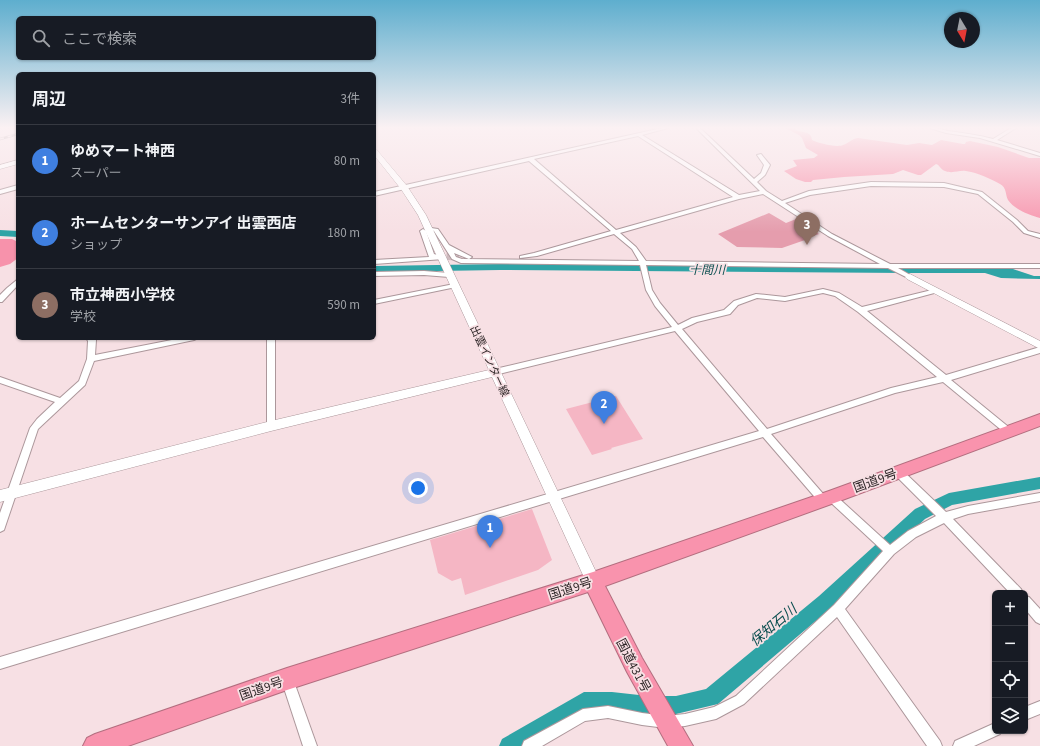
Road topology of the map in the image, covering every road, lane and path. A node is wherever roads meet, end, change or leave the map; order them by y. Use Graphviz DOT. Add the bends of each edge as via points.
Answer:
graph roads {
  1 [pos="15,163"];
  2 [pos="384,163"];
  3 [pos="513,163"];
  4 [pos="534,163"];
  5 [pos="684,163"];
  6 [pos="733,163"];
  7 [pos="765,163"];
  8 [pos="0,167"];
  9 [pos="753,182"];
  10 [pos="16,188"];
  11 [pos="404,188"];
  12 [pos="0,192"];
  13 [pos="764,192"];
  14 [pos="376,194"];
  15 [pos="738,197"];
  16 [pos="781,203"];
  17 [pos="432,229"];
  18 [pos="423,231"];
  19 [pos="616,232"];
  20 [pos="1040,236"];
  21 [pos="446,245"];
  22 [pos="459,257"];
  23 [pos="469,257"];
  24 [pos="440,259"];
  25 [pos="376,262"];
  26 [pos="643,263"];
  27 [pos="1040,266"];
  28 [pos="890,267"];
  29 [pos="376,274"];
  30 [pos="910,277"];
  31 [pos="451,278"];
  32 [pos="16,283"];
  33 [pos="936,291"];
  34 [pos="0,300"];
  35 [pos="376,301"];
  36 [pos="861,310"];
  37 [pos="677,328"];
  38 [pos="92,340"];
  39 [pos="184,340"];
  40 [pos="270,340"];
  41 [pos="1040,345"];
  42 [pos="1040,350"];
  43 [pos="91,359"];
  44 [pos="495,372"];
  45 [pos="943,379"];
  46 [pos="0,380"];
  47 [pos="61,401"];
  48 [pos="1040,420"];
  49 [pos="271,426"];
  50 [pos="1008,431"];
  51 [pos="765,433"];
  52 [pos="898,472"];
  53 [pos="6,494"];
  54 [pos="555,498"];
  55 [pos="826,498"];
  56 [pos="1040,498"];
  57 [pos="945,517"];
  58 [pos="0,527"];
  59 [pos="890,551"];
  60 [pos="593,581"];
  61 [pos="1014,590"];
  62 [pos="1028,605"];
  63 [pos="838,609"];
  64 [pos="1040,618"];
  65 [pos="0,663"];
  66 [pos="287,679"];
  67 [pos="1040,707"];
  68 [pos="1028,713"];
  69 [pos="664,718"];
  70 [pos="992,730"];
  71 [pos="95,746"];
  72 [pos="310,746"];
  73 [pos="529,746"];
  74 [pos="681,746"];
  75 [pos="935,746"];
  76 [pos="960,746"];
  1 -- 8 [label="main road"];
  2 -- 11 [label="main road, 出雲インター線"];
  3 -- 11 [label="street"];
  4 -- 19 [label="street"];
  5 -- 15 [label="street"];
  6 -- 9 [label="street"];
  7 -- 9 [label="street" via="767,165 762,174"];
  9 -- 13 [label="street"];
  10 -- 12 [label="street"];
  11 -- 14 [label="street"];
  11 -- 24 [label="main road, 出雲インター線" via="422,215"];
  13 -- 15 [label="street"];
  13 -- 16 [label="street"];
  15 -- 19 [label="street"];
  16 -- 20 [label="street" via="809,193 871,184 944,185 977,192 1026,232"];
  16 -- 28 [label="street" via="830,235"];
  17 -- 21 [label="street" via="436,230"];
  18 -- 24 [label="street" via="432,256"];
  19 -- 23 [label="street" via="531,256"];
  19 -- 26 [label="street" via="634,248"];
  21 -- 23 [label="street"];
  21 -- 26 [label="street" via="454,258 461,261"];
  22 -- 23 [label="street"];
  24 -- 25 [label="street"];
  24 -- 31 [label="main road, 出雲インター線"];
  26 -- 28 [label="street"];
  26 -- 37 [label="street" via="649,290"];
  27 -- 28 [label="street"];
  28 -- 30 [label="street"];
  29 -- 31 [label="street" via="424,273"];
  30 -- 33 [label="main road"];
  31 -- 35 [label="street"];
  31 -- 44 [label="main road, 出雲インター線"];
  32 -- 34 [label="street"];
  33 -- 36 [label="street"];
  33 -- 41 [label="main road"];
  36 -- 37 [label="street" via="837,294 823,291 785,299 756,296 736,303 727,312 694,320"];
  36 -- 45 [label="street"];
  37 -- 44 [label="street"];
  37 -- 51 [label="street"];
  38 -- 43 [label="street"];
  39 -- 43 [label="street"];
  40 -- 49 [label="street"];
  42 -- 45 [label="street"];
  43 -- 47 [label="street" via="82,383"];
  44 -- 49 [label="main road"];
  44 -- 54 [label="main road, 出雲インター線"];
  45 -- 50 [label="street"];
  45 -- 51 [label="street" via="894,390"];
  46 -- 47 [label="street"];
  47 -- 53 [label="street" via="34,428"];
  48 -- 50 [label="highway, 国道9号"];
  49 -- 53 [label="main road"];
  50 -- 52 [label="highway, 国道9号"];
  51 -- 54 [label="street"];
  51 -- 55 [label="street"];
  52 -- 55 [label="highway, 国道9号"];
  52 -- 57 [label="street"];
  53 -- 58 [label="street"];
  54 -- 60 [label="main road, 出雲インター線"];
  54 -- 65 [label="street"];
  55 -- 59 [label="street"];
  55 -- 60 [label="highway, 国道9号"];
  56 -- 57 [label="street" via="978,507"];
  57 -- 59 [label="street" via="912,534"];
  57 -- 61 [label="street"];
  59 -- 63 [label="street"];
  60 -- 66 [label="highway, 国道9号"];
  60 -- 69 [label="highway, 国道431号" via="614,628"];
  62 -- 64 [label="street"];
  63 -- 69 [label="street" via="740,700 716,713 685,720"];
  63 -- 75 [label="street"];
  66 -- 71 [label="highway, 国道9号"];
  66 -- 72 [label="street"];
  67 -- 68 [label="street"];
  69 -- 73 [label="street" via="642,719 608,712 583,715"];
  69 -- 74 [label="highway, 国道431号"];
  70 -- 76 [label="street"];
}
